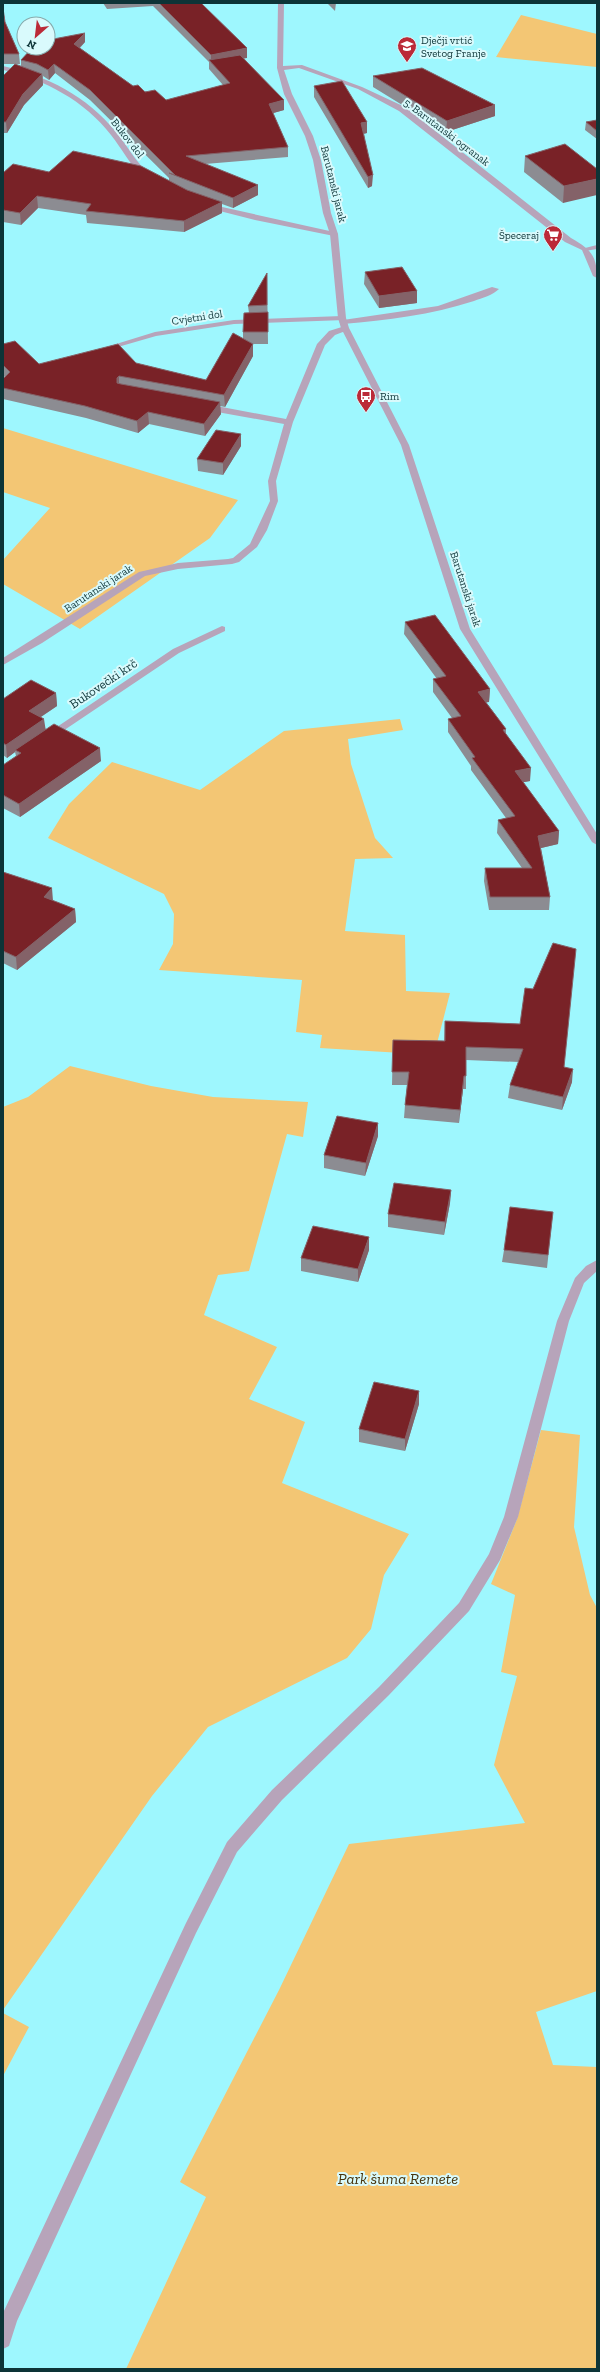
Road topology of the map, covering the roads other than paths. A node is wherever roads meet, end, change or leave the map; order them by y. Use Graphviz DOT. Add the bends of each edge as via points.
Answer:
graph roads {
  1 [pos="281,3"];
  2 [pos="3,68"];
  3 [pos="280,68"];
  4 [pos="152,178"];
  5 [pos="196,201"];
  6 [pos="334,234"];
  7 [pos="597,247"];
  8 [pos="585,249"];
  9 [pos="597,276"];
  10 [pos="495,289"];
  11 [pos="343,323"];
  12 [pos="96,351"];
  13 [pos="198,406"];
  14 [pos="289,422"];
  15 [pos="222,629"];
  16 [pos="3,662"];
  17 [pos="41,741"];
  18 [pos="597,842"];
  19 [pos="597,1265"];
  20 [pos="3,2340"];
  1 -- 3 [label="street, Barutanski jarak"];
  2 -- 4 [label="street, Bukov dol" via="50,84 84,104 113,134 130,160"];
  3 -- 6 [label="street, Barutanski jarak" via="288,94 317,160 327,213"];
  3 -- 8 [label="street, 5. Barutanski ogranak" via="300,66 360,88 402,109 568,240"];
  5 -- 6 [label="street" via="255,218"];
  6 -- 11 [label="street, Barutanski jarak"];
  7 -- 8 [label="street"];
  8 -- 9 [label="street"];
  10 -- 11 [label="street, Cvjetni dol" via="437,310"];
  11 -- 12 [label="street, Cvjetni dol" via="234,322 155,334"];
  11 -- 14 [label="street, Barutanski jarak" via="321,344"];
  11 -- 18 [label="street, Barutanski jarak" via="406,445 465,629"];
  13 -- 14 [label="street"];
  14 -- 16 [label="street, Barutanski jarak" via="272,481 274,501 254,545 245,553 230,562 178,566 142,574"];
  15 -- 17 [label="street, Bukovečki krč" via="176,651"];
  19 -- 20 [label="street" via="579,1281 563,1321 511,1517 495,1556 464,1607 384,1691 277,1794 232,1847 191,1928 9,2318"];
}
